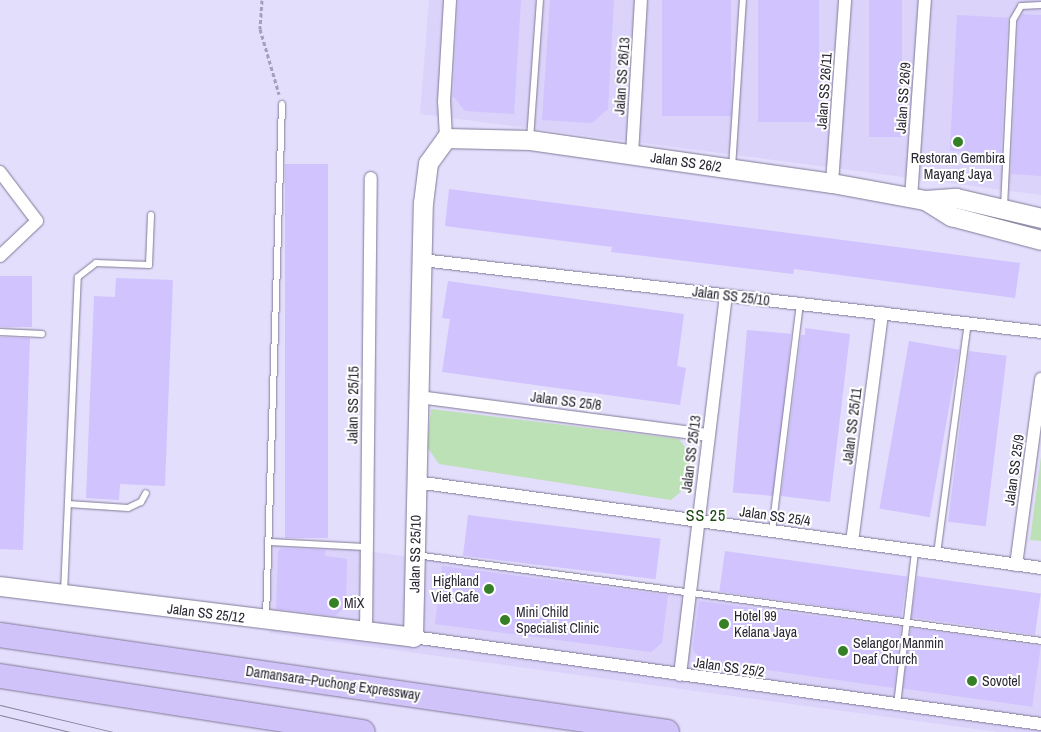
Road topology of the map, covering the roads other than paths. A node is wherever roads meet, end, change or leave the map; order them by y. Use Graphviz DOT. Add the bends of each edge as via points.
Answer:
graph roads {
  1 [pos="450,0"];
  2 [pos="540,0"];
  3 [pos="642,0"];
  4 [pos="743,0"];
  5 [pos="845,0"];
  6 [pos="925,0"];
  7 [pos="1041,5"];
  8 [pos="282,104"];
  9 [pos="446,138"];
  10 [pos="530,140"];
  11 [pos="632,155"];
  12 [pos="732,169"];
  13 [pos="0,172"];
  14 [pos="371,178"];
  15 [pos="832,183"];
  16 [pos="918,199"];
  17 [pos="1004,208"];
  18 [pos="151,215"];
  19 [pos="1041,218"];
  20 [pos="1041,240"];
  21 [pos="0,256"];
  22 [pos="422,260"];
  23 [pos="726,296"];
  24 [pos="800,304"];
  25 [pos="882,314"];
  26 [pos="968,324"];
  27 [pos="0,332"];
  28 [pos="1041,332"];
  29 [pos="42,334"];
  30 [pos="1041,379"];
  31 [pos="419,397"];
  32 [pos="709,435"];
  33 [pos="416,482"];
  34 [pos="146,493"];
  35 [pos="68,504"];
  36 [pos="698,521"];
  37 [pos="772,531"];
  38 [pos="268,542"];
  39 [pos="852,542"];
  40 [pos="367,546"];
  41 [pos="915,551"];
  42 [pos="937,554"];
  43 [pos="415,555"];
  44 [pos="1016,565"];
  45 [pos="1041,568"];
  46 [pos="0,586"];
  47 [pos="690,593"];
  48 [pos="64,594"];
  49 [pos="266,621"];
  50 [pos="907,623"];
  51 [pos="366,633"];
  52 [pos="0,634"];
  53 [pos="413,637"];
  54 [pos="1041,641"];
  55 [pos="680,675"];
  56 [pos="0,676"];
  57 [pos="897,705"];
  58 [pos="1041,724"];
  59 [pos="340,730"];
  60 [pos="363,732"];
  61 [pos="667,732"];
  1 -- 9 [label="street" via="444,102"];
  2 -- 10 [label="lane"];
  3 -- 11 [label="street, Jalan SS 26/13"];
  4 -- 12 [label="lane"];
  5 -- 15 [label="street, Jalan SS 26/11"];
  6 -- 16 [label="street, Jalan SS 26/9"];
  7 -- 17 [label="lane" via="1022,6 1013,20"];
  8 -- 38 [label="lane"];
  9 -- 10 [label="street, Jalan SS 26/2"];
  9 -- 22 [label="street, Jalan SS 25/10" via="428,163"];
  10 -- 11 [label="street, Jalan SS 26/2"];
  11 -- 12 [label="street, Jalan SS 26/2"];
  12 -- 15 [label="street, Jalan SS 26/2"];
  13 -- 21 [label="street" via="37,221"];
  14 -- 40 [label="street, Jalan SS 25/15"];
  15 -- 16 [label="street, Jalan SS 26/2"];
  16 -- 17 [label="street, Jalan SS 26/2" via="956,198"];
  16 -- 20 [label="street, Jalan SS 26/2" via="951,216"];
  17 -- 19 [label="street, Jalan SS 26/2"];
  18 -- 35 [label="lane" via="149,265 96,263 78,277"];
  22 -- 23 [label="street, Jalan SS 25/10"];
  22 -- 31 [label="street, Jalan SS 25/10"];
  23 -- 24 [label="street, Jalan SS 25/10"];
  23 -- 32 [label="street, Jalan SS 25/13"];
  24 -- 25 [label="street, Jalan SS 25/10"];
  24 -- 37 [label="lane"];
  25 -- 26 [label="street, Jalan SS 25/10"];
  25 -- 39 [label="street, Jalan SS 25/11"];
  26 -- 28 [label="street, Jalan SS 25/10"];
  26 -- 42 [label="lane"];
  27 -- 29 [label="lane"];
  30 -- 44 [label="street, Jalan SS 25/9"];
  31 -- 32 [label="street, Jalan SS 25/8"];
  31 -- 33 [label="street, Jalan SS 25/10"];
  32 -- 36 [label="street, Jalan SS 25/13"];
  33 -- 36 [label="street, Jalan SS 25/4"];
  33 -- 43 [label="street, Jalan SS 25/10"];
  34 -- 35 [label="lane" via="141,502 128,508"];
  35 -- 48 [label="lane"];
  36 -- 37 [label="street, Jalan SS 25/4"];
  36 -- 47 [label="street, Jalan SS 25/13"];
  37 -- 39 [label="street, Jalan SS 25/4"];
  38 -- 40 [label="lane"];
  38 -- 49 [label="lane"];
  39 -- 41 [label="street, Jalan SS 25/4"];
  40 -- 51 [label="street, Jalan SS 25/15"];
  41 -- 42 [label="street, Jalan SS 25/4"];
  41 -- 50 [label="lane"];
  42 -- 44 [label="street, Jalan SS 25/4"];
  43 -- 47 [label="lane"];
  43 -- 53 [label="street, Jalan SS 25/10"];
  44 -- 45 [label="street, Jalan SS 25/4"];
  46 -- 48 [label="street, Jalan SS 25/12"];
  47 -- 50 [label="lane"];
  47 -- 55 [label="street, Jalan SS 25/13"];
  48 -- 49 [label="street, Jalan SS 25/12"];
  49 -- 51 [label="street, Jalan SS 25/12"];
  50 -- 54 [label="lane"];
  50 -- 57 [label="lane"];
  51 -- 53 [label="street, Jalan SS 25/12"];
  52 -- 61 [label="highway, Damansara–Puchong Expressway"];
  53 -- 55 [label="street, Jalan SS 25/2"];
  55 -- 57 [label="street, Jalan SS 25/2"];
  56 -- 59 [label="highway"];
  57 -- 58 [label="street, Jalan SS 25/2"];
  59 -- 60 [label="highway"];
}
